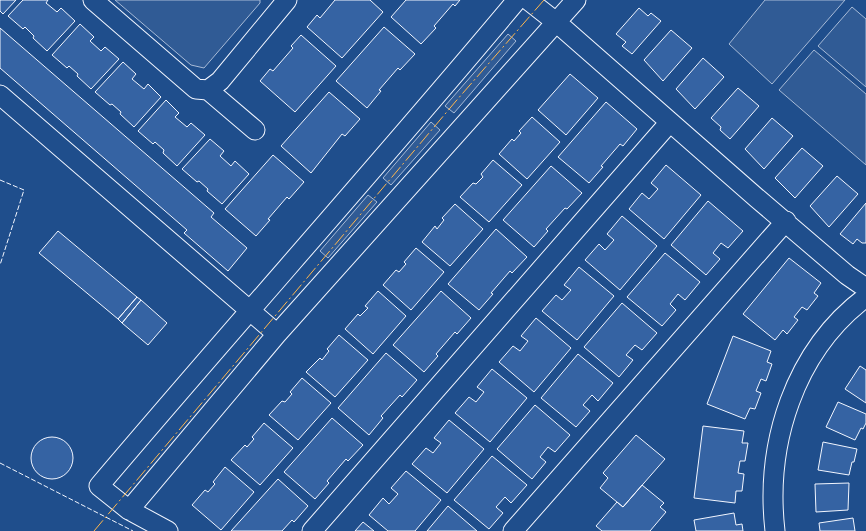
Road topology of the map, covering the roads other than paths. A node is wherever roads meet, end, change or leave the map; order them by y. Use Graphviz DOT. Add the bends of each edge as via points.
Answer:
graph roads {
  1 [pos="93,0"];
  2 [pos="287,0"];
  3 [pos="517,0"];
  4 [pos="528,0"];
  5 [pos="576,0"];
  6 [pos="556,22"];
  7 [pos="208,90"];
  8 [pos="0,95"];
  9 [pos="670,122"];
  10 [pos="255,130"];
  11 [pos="786,221"];
  12 [pos="866,288"];
  13 [pos="866,297"];
  14 [pos="249,310"];
  15 [pos="277,334"];
  16 [pos="129,510"];
  17 [pos="168,531"];
  18 [pos="312,531"];
  19 [pos="513,531"];
  20 [pos="775,531"];
  1 -- 7 [label="street" via="196,89"];
  2 -- 7 [label="street" via="220,81"];
  3 -- 14 [label="street" via="325,226"];
  4 -- 6 [label="street"];
  5 -- 6 [label="street"];
  6 -- 9 [label="street"];
  6 -- 15 [label="street"];
  7 -- 10 [label="street"];
  8 -- 14 [label="street"];
  9 -- 11 [label="street"];
  9 -- 18 [label="street"];
  11 -- 12 [label="street" via="847,275"];
  11 -- 19 [label="street"];
  13 -- 20 [label="street" via="852,307 820,345 794,388 778,440 773,470"];
  14 -- 15 [label="street"];
  14 -- 16 [label="street" via="99,486"];
  15 -- 16 [label="street"];
  16 -- 17 [label="street"];
}
